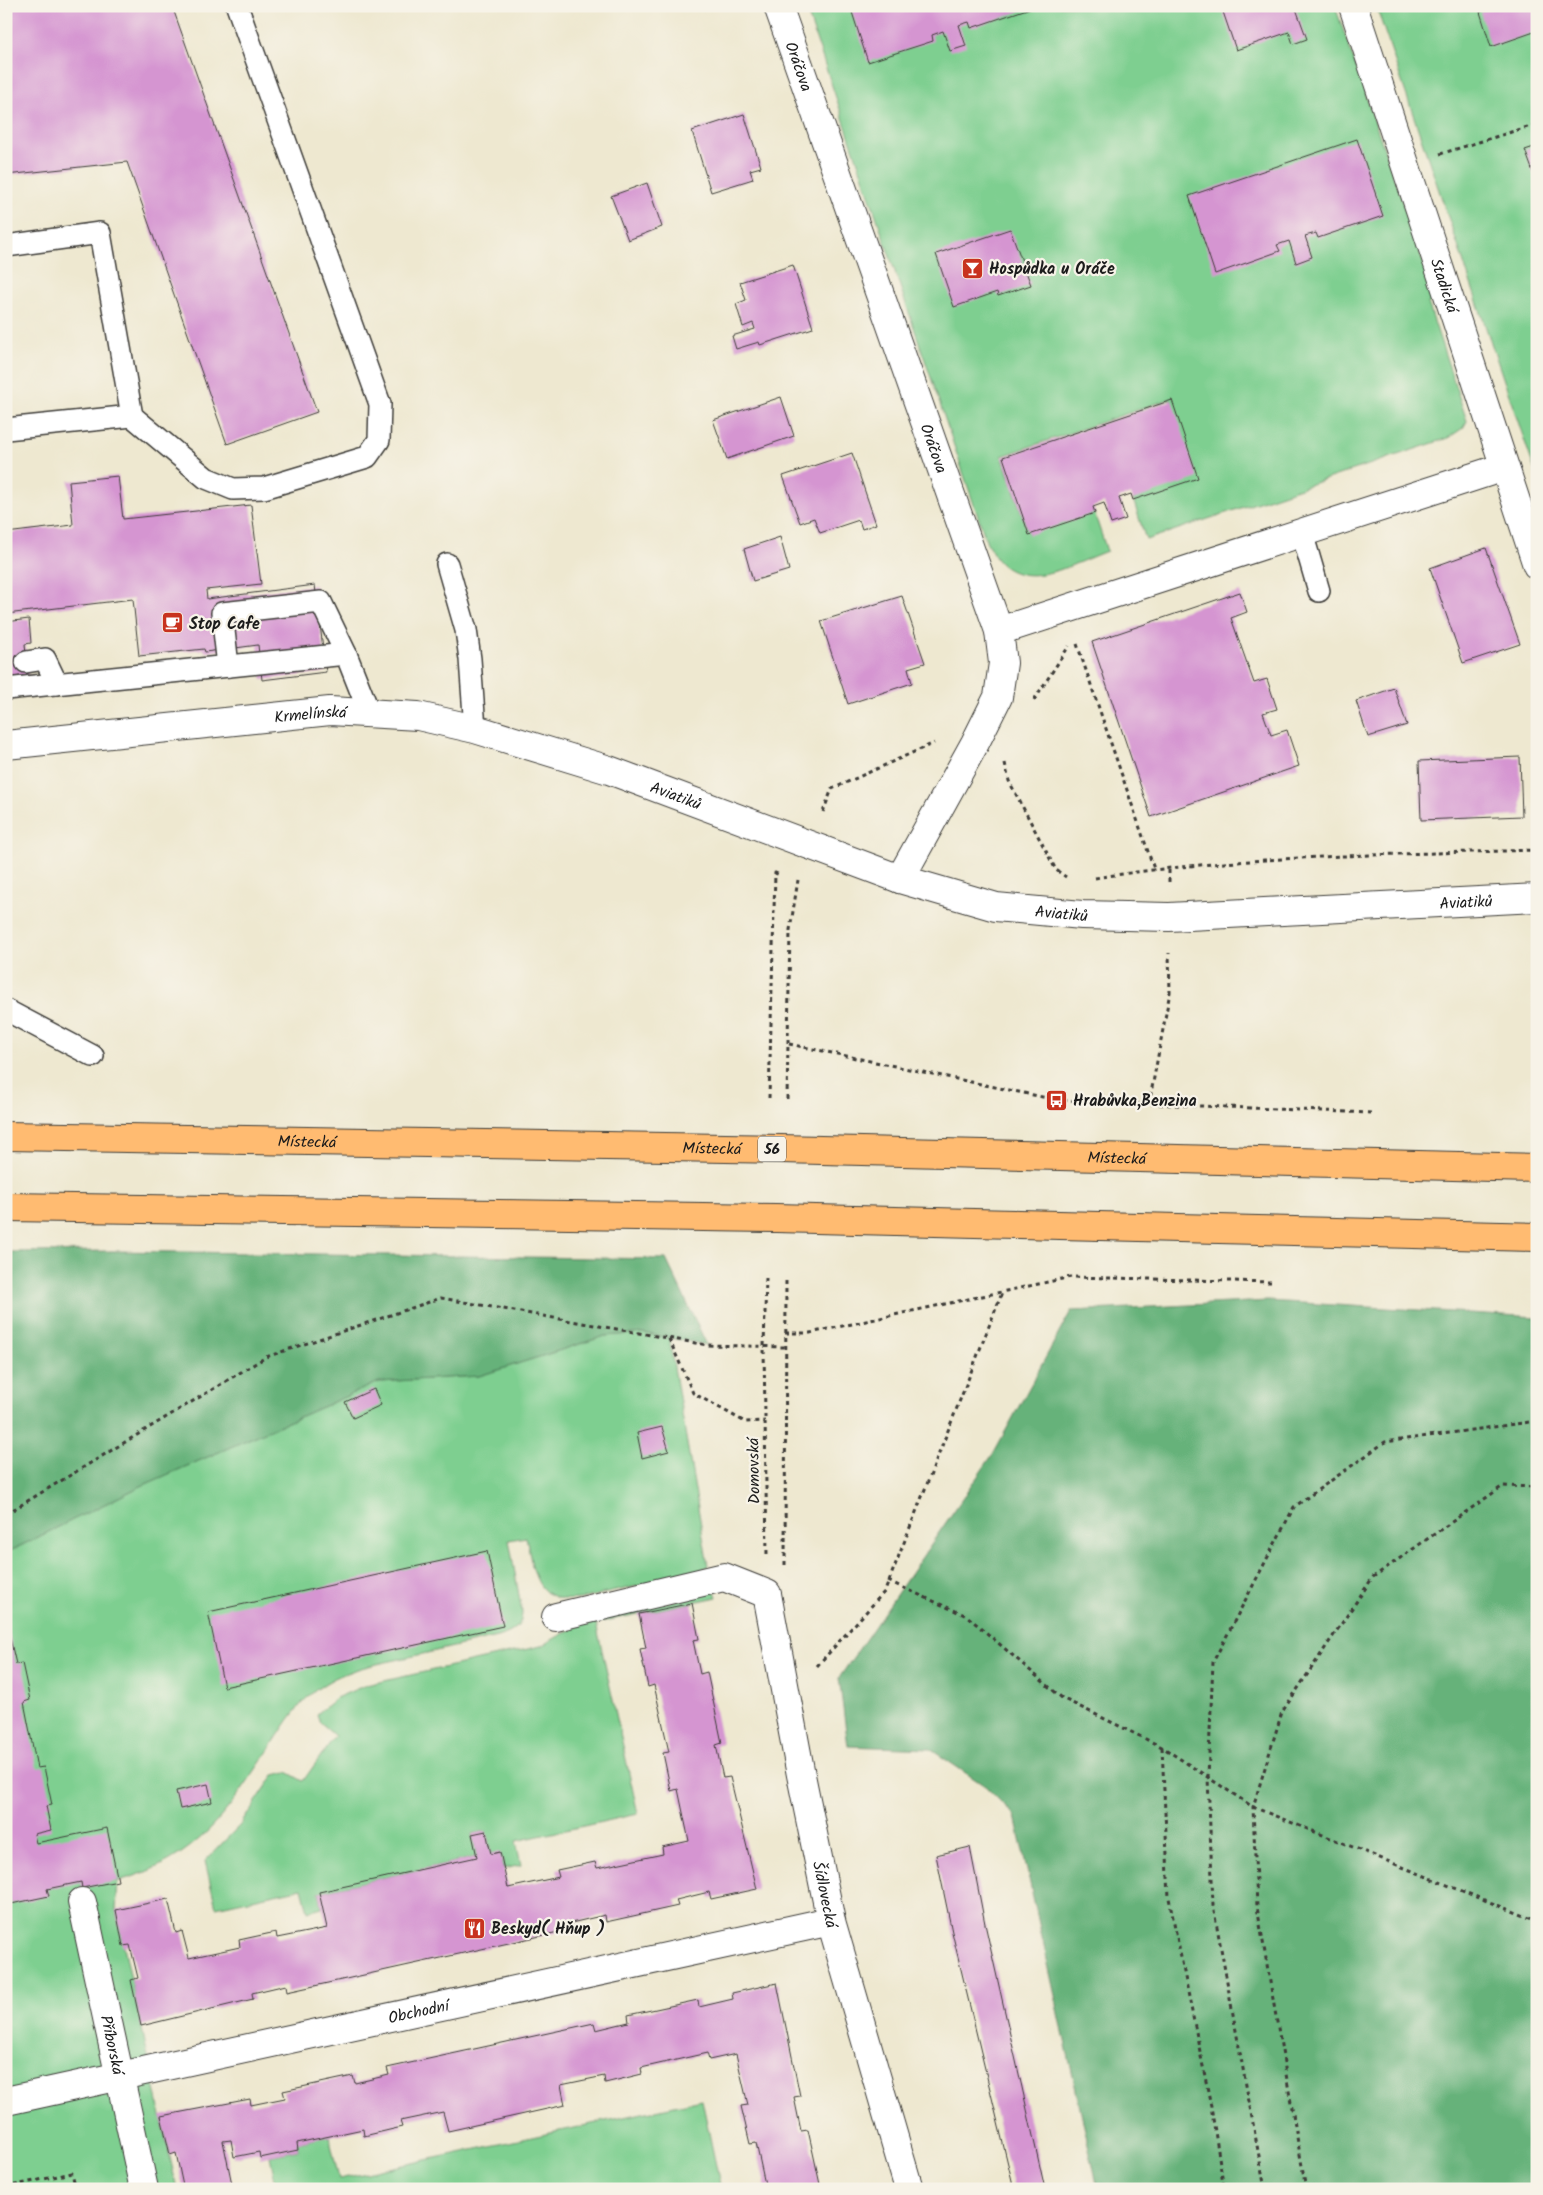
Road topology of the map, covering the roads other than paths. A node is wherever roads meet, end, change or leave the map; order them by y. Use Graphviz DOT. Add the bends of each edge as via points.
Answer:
graph roads {
  1 [pos="238,6"];
  2 [pos="778,6"];
  3 [pos="1353,6"];
  4 [pos="6,246"];
  5 [pos="132,416"];
  6 [pos="6,429"];
  7 [pos="1504,467"];
  8 [pos="1302,533"];
  9 [pos="446,564"];
  10 [pos="1537,565"];
  11 [pos="1319,591"];
  12 [pos="999,631"];
  13 [pos="346,654"];
  14 [pos="26,662"];
  15 [pos="228,666"];
  16 [pos="57,684"];
  17 [pos="6,689"];
  18 [pos="369,712"];
  19 [pos="475,729"];
  20 [pos="6,746"];
  21 [pos="609,770"];
  22 [pos="900,879"];
  23 [pos="1537,898"];
  24 [pos="6,1010"];
  25 [pos="93,1056"];
  26 [pos="6,1136"];
  27 [pos="1537,1168"];
  28 [pos="6,1207"];
  29 [pos="1537,1237"];
  30 [pos="556,1617"];
  31 [pos="82,1902"];
  32 [pos="831,1921"];
  33 [pos="120,2076"];
  34 [pos="6,2102"];
  35 [pos="144,2189"];
  36 [pos="909,2189"];
  1 -- 5 [label="lane" via="380,404 379,440 367,457 264,488 232,489 206,478"];
  2 -- 12 [label="street, Oráčova"];
  3 -- 7 [label="street, Stadická"];
  4 -- 5 [label="lane" via="100,233"];
  5 -- 6 [label="lane"];
  7 -- 8 [label="street"];
  7 -- 10 [label="street, Stadická"];
  8 -- 11 [label="lane"];
  8 -- 12 [label="street"];
  9 -- 19 [label="lane" via="466,630"];
  12 -- 22 [label="street, Oráčova" via="1003,663 998,697"];
  13 -- 15 [label="lane"];
  13 -- 15 [label="lane" via="321,602 222,612"];
  13 -- 18 [label="lane"];
  14 -- 16 [label="lane" via="45,659"];
  15 -- 16 [label="lane"];
  16 -- 17 [label="lane"];
  18 -- 19 [label="street, Krmelínská" via="418,716"];
  18 -- 20 [label="street, Krmelínská" via="330,711"];
  19 -- 21 [label="street, Krmelínská"];
  21 -- 22 [label="street, Aviatiků"];
  22 -- 23 [label="street, Aviatiků" via="996,907 1082,916 1168,917"];
  24 -- 25 [label="lane"];
  26 -- 27 [label="highway, Místecká / 56" via="771,1149"];
  28 -- 29 [label="highway" via="776,1218"];
  30 -- 32 [label="street, Šídlovecká" via="724,1577 767,1594"];
  31 -- 33 [label="street, Příborská"];
  32 -- 33 [label="street, Obchodní"];
  32 -- 36 [label="street, Šídlovecká"];
  33 -- 34 [label="street, Obchodní"];
  33 -- 35 [label="street, Příborská"];
}
